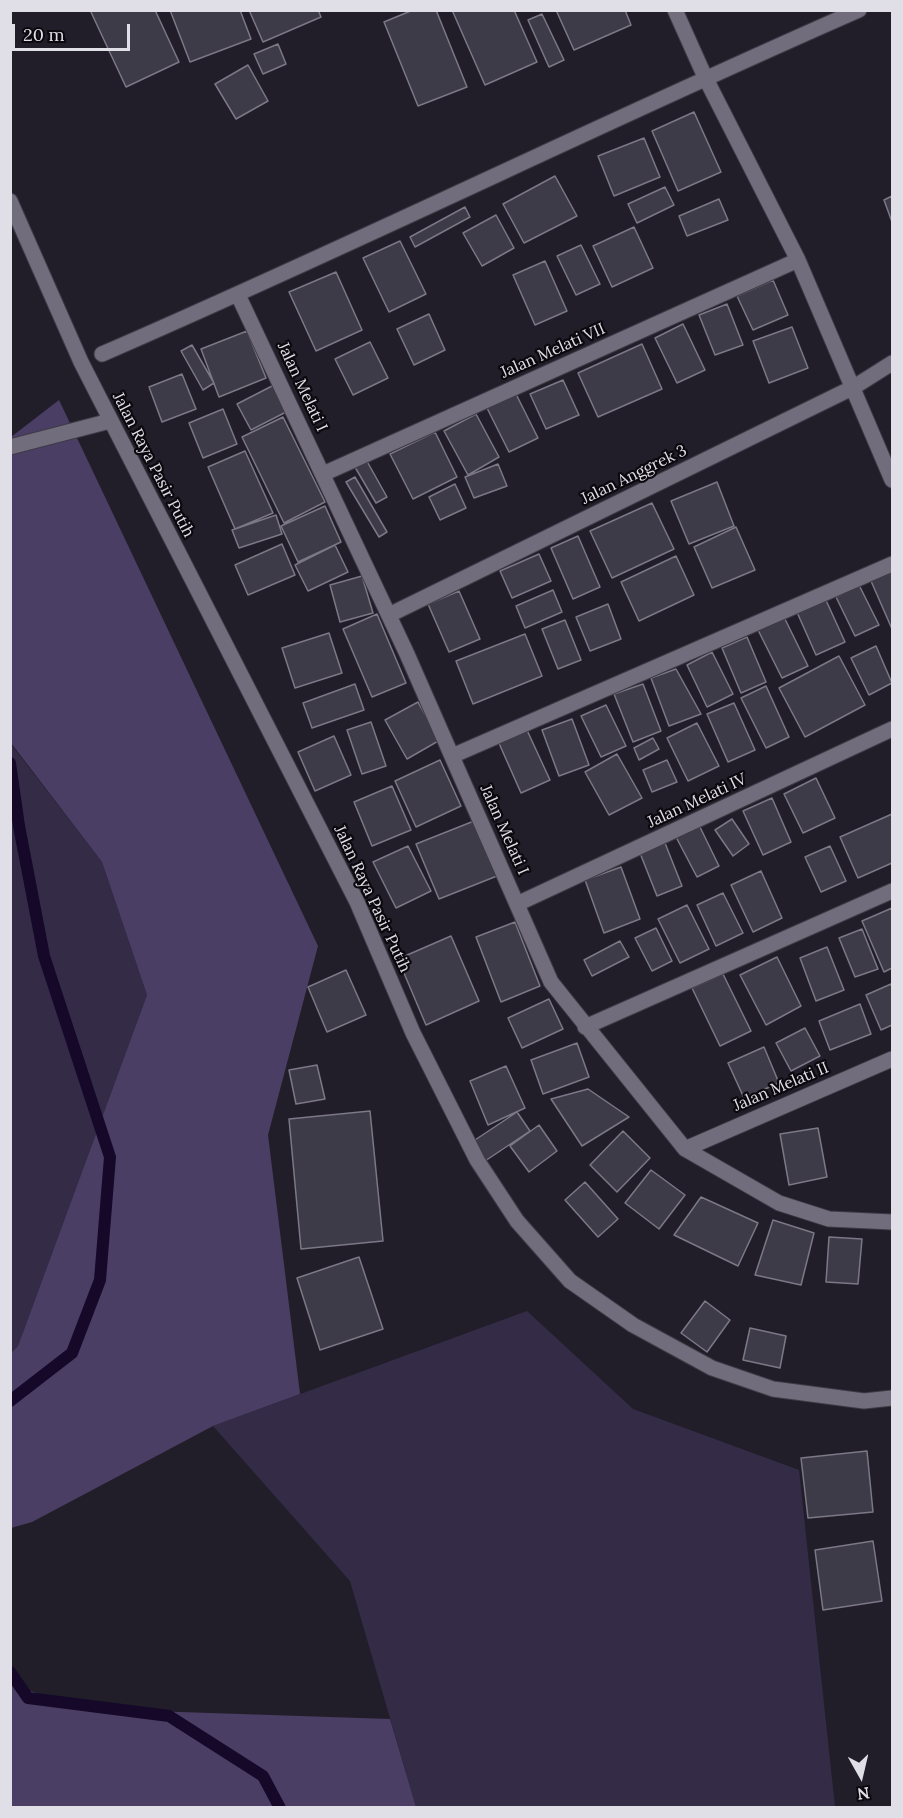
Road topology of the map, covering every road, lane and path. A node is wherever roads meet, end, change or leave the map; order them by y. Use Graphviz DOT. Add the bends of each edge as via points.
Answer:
graph roads {
  1 [pos="675,10"];
  2 [pos="859,10"];
  3 [pos="705,77"];
  4 [pos="10,201"];
  5 [pos="798,260"];
  6 [pos="238,295"];
  7 [pos="102,354"];
  8 [pos="892,363"];
  9 [pos="854,387"];
  10 [pos="110,421"];
  11 [pos="10,447"];
  12 [pos="323,474"];
  13 [pos="892,480"];
  14 [pos="892,564"];
  15 [pos="389,615"];
  16 [pos="892,729"];
  17 [pos="452,756"];
  18 [pos="892,891"];
  19 [pos="517,904"];
  20 [pos="585,1027"];
  21 [pos="892,1059"];
  22 [pos="685,1149"];
  23 [pos="892,1222"];
  24 [pos="892,1398"];
  1 -- 3 [label="street"];
  2 -- 3 [label="street"];
  3 -- 5 [label="street"];
  3 -- 6 [label="street"];
  4 -- 10 [label="street, Jalan Raya Pasir Putih"];
  5 -- 9 [label="street"];
  5 -- 12 [label="street, Jalan Melati VII"];
  6 -- 7 [label="street"];
  6 -- 12 [label="street, Jalan Melati I"];
  8 -- 9 [label="street, Jalan Anggrek 3"];
  9 -- 13 [label="street"];
  9 -- 15 [label="street, Jalan Anggrek 3"];
  10 -- 11 [label="street"];
  10 -- 24 [label="street, Jalan Raya Pasir Putih" via="357,902 413,1033 472,1149 517,1221 570,1281 633,1325 712,1368 772,1389 864,1401"];
  12 -- 15 [label="street, Jalan Melati I"];
  14 -- 17 [label="street"];
  15 -- 17 [label="street, Jalan Melati I"];
  16 -- 19 [label="street, Jalan Melati IV"];
  17 -- 19 [label="street, Jalan Melati I"];
  18 -- 20 [label="street"];
  19 -- 20 [label="street, Jalan Melati I" via="551,982"];
  20 -- 22 [label="street, Jalan Melati I"];
  21 -- 22 [label="street, Jalan Melati II"];
  22 -- 23 [label="street, Jalan Melati I" via="779,1203 829,1219"];
}
